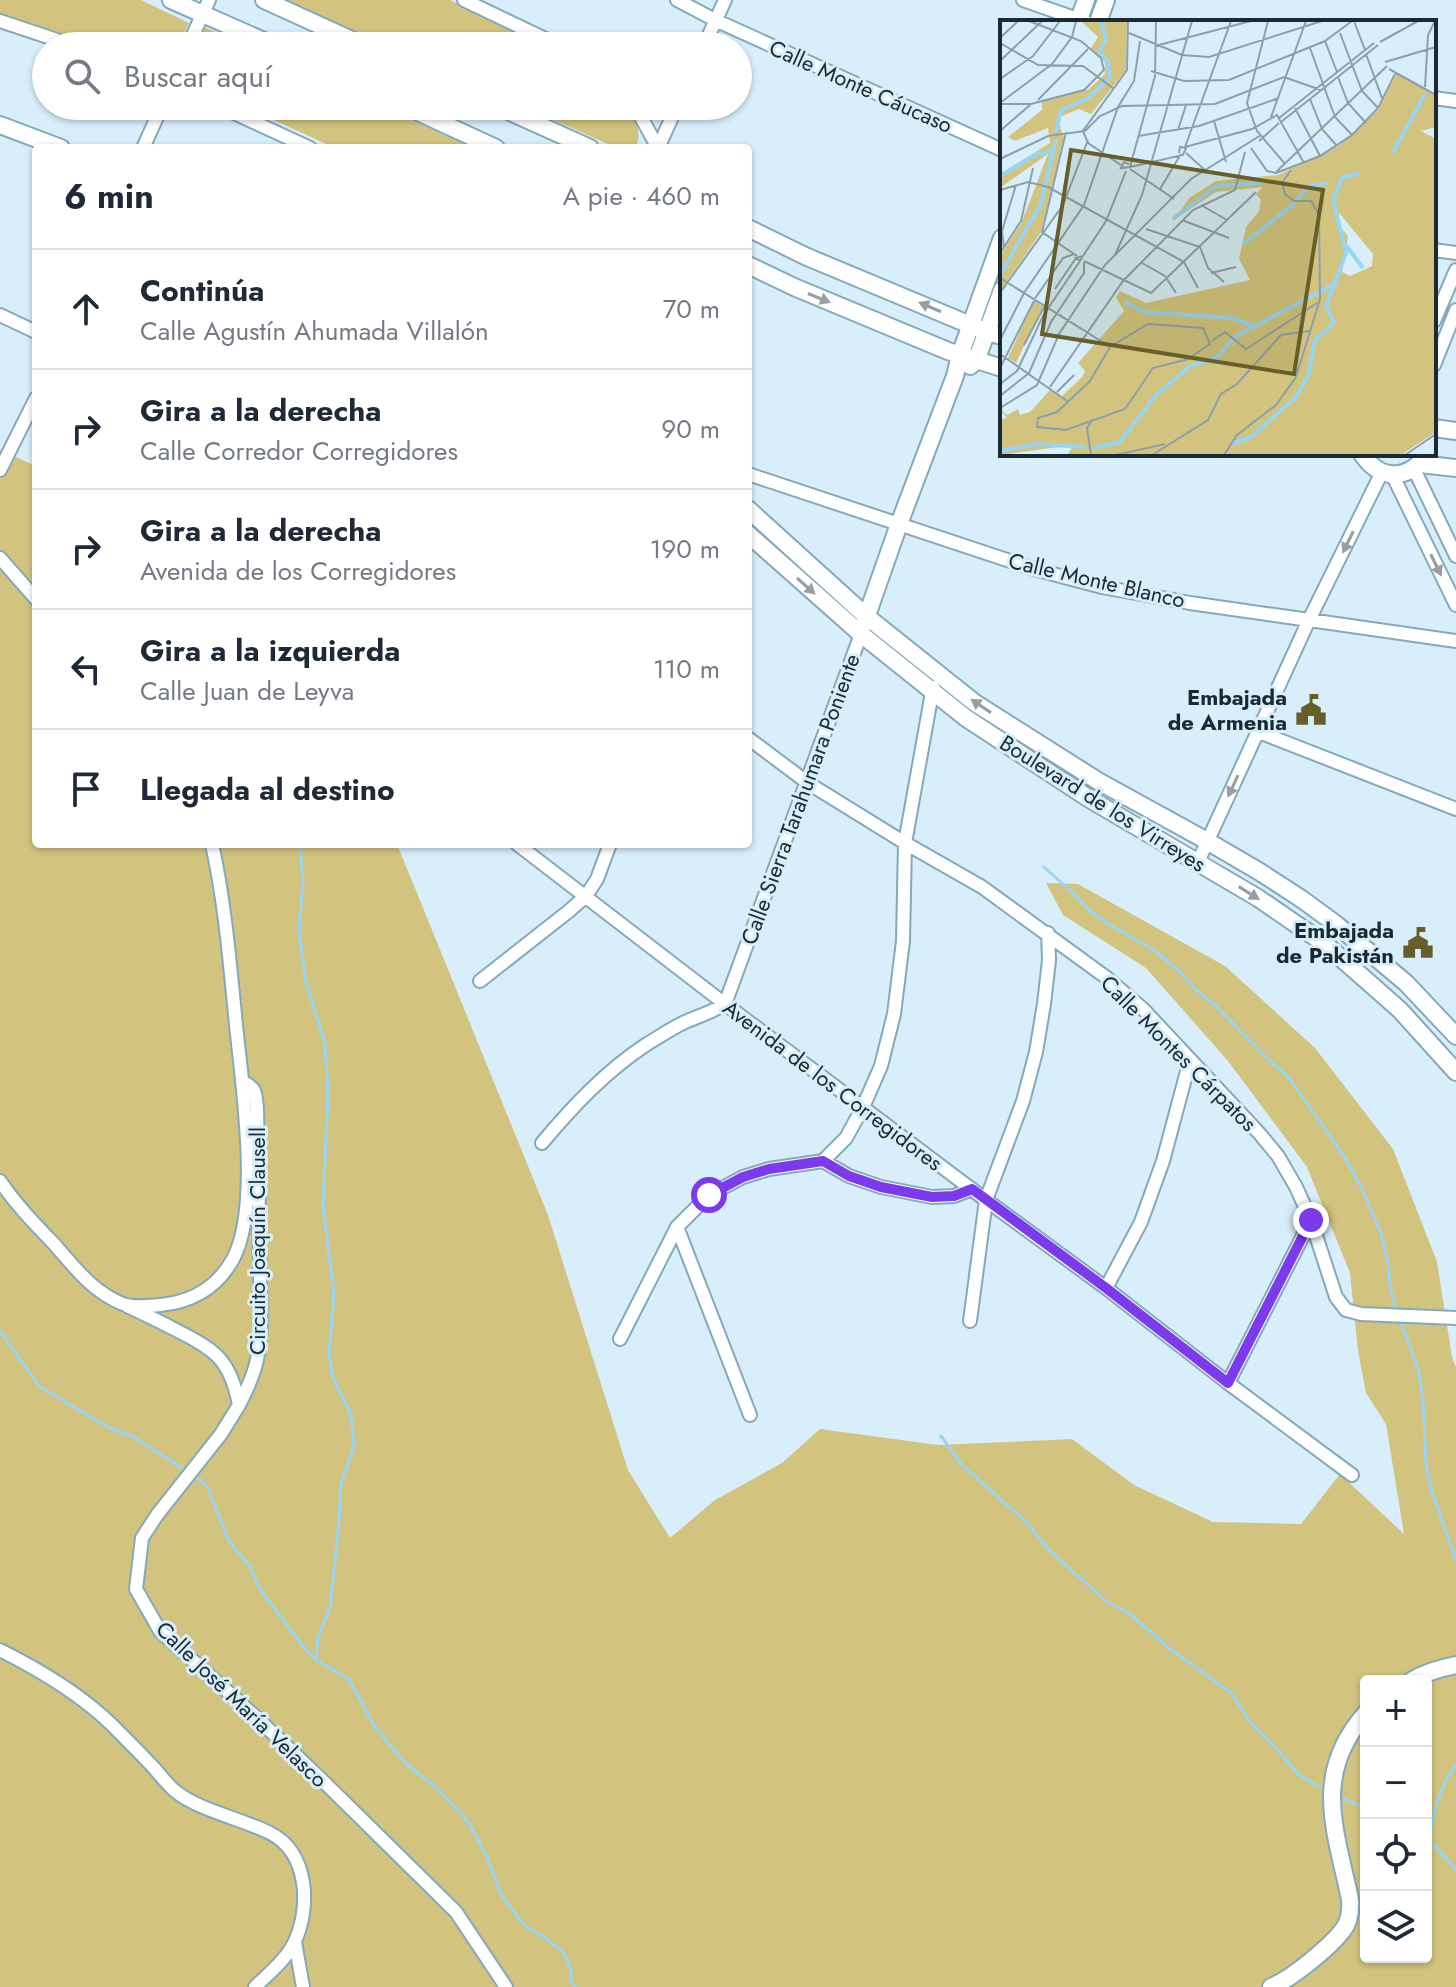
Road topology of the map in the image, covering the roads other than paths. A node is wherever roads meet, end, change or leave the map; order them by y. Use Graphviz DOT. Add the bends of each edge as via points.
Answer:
graph roads {
  1 [pos="171,0"];
  2 [pos="264,0"];
  3 [pos="464,0"];
  4 [pos="677,0"];
  5 [pos="725,0"];
  6 [pos="1023,0"];
  7 [pos="1086,0"];
  8 [pos="1106,0"];
  9 [pos="206,6"];
  10 [pos="715,20"];
  11 [pos="1078,20"];
  12 [pos="1081,20"];
  13 [pos="1099,20"];
  14 [pos="0,21"];
  15 [pos="33,32"];
  16 [pos="194,32"];
  17 [pos="251,32"];
  18 [pos="334,32"];
  19 [pos="531,32"];
  20 [pos="710,32"];
  21 [pos="741,32"];
  22 [pos="752,37"];
  23 [pos="1436,98"];
  24 [pos="1456,101"];
  25 [pos="156,120"];
  26 [pos="249,120"];
  27 [pos="435,120"];
  28 [pos="528,120"];
  29 [pos="643,120"];
  30 [pos="671,120"];
  31 [pos="0,125"];
  32 [pos="50,144"];
  33 [pos="145,144"];
  34 [pos="301,144"];
  35 [pos="487,144"];
  36 [pos="581,144"];
  37 [pos="656,144"];
  38 [pos="660,144"];
  39 [pos="1000,149"];
  40 [pos="752,230"];
  41 [pos="1000,250"];
  42 [pos="1436,250"];
  43 [pos="1456,253"];
  44 [pos="752,267"];
  45 [pos="1456,270"];
  46 [pos="1000,295"];
  47 [pos="1456,310"];
  48 [pos="0,315"];
  49 [pos="1436,316"];
  50 [pos="32,330"];
  51 [pos="987,331"];
  52 [pos="968,358"];
  53 [pos="1436,360"];
  54 [pos="1000,367"];
  55 [pos="32,406"];
  56 [pos="1436,428"];
  57 [pos="1456,431"];
  58 [pos="1363,456"];
  59 [pos="1421,462"];
  60 [pos="1456,468"];
  61 [pos="0,470"];
  62 [pos="1387,473"];
  63 [pos="752,475"];
  64 [pos="752,513"];
  65 [pos="899,524"];
  66 [pos="752,538"];
  67 [pos="1456,556"];
  68 [pos="0,558"];
  69 [pos="32,594"];
  70 [pos="1456,605"];
  71 [pos="866,616"];
  72 [pos="1309,620"];
  73 [pos="861,634"];
  74 [pos="1456,641"];
  75 [pos="937,673"];
  76 [pos="932,691"];
  77 [pos="1259,732"];
  78 [pos="752,741"];
  79 [pos="808,783"];
  80 [pos="1456,809"];
  81 [pos="1207,841"];
  82 [pos="905,843"];
  83 [pos="213,848"];
  84 [pos="522,848"];
  85 [pos="607,848"];
  86 [pos="1198,862"];
  87 [pos="586,896"];
  88 [pos="1048,933"];
  89 [pos="480,981"];
  90 [pos="725,1004"];
  91 [pos="1456,1036"];
  92 [pos="1190,1060"];
  93 [pos="1455,1069"];
  94 [pos="242,1081"];
  95 [pos="863,1107"];
  96 [pos="542,1143"];
  97 [pos="823,1161"];
  98 [pos="0,1181"];
  99 [pos="972,1189"];
  100 [pos="986,1200"];
  101 [pos="1311,1220"];
  102 [pos="677,1227"];
  103 [pos="1106,1288"];
  104 [pos="127,1306"];
  105 [pos="1455,1318"];
  106 [pos="970,1321"];
  107 [pos="620,1339"];
  108 [pos="1228,1383"];
  109 [pos="239,1405"];
  110 [pos="750,1415"];
  111 [pos="1352,1475"];
  112 [pos="0,1650"];
  113 [pos="1456,1665"];
  114 [pos="1422,1675"];
  115 [pos="1360,1720"];
  116 [pos="295,1942"];
  117 [pos="255,1987"];
  118 [pos="303,1987"];
  119 [pos="506,1987"];
  120 [pos="1271,1987"];
  1 -- 9 [label="street"];
  2 -- 18 [label="street"];
  3 -- 19 [label="street"];
  4 -- 10 [label="street, Calle Monte Cáucaso"];
  5 -- 10 [label="street"];
  6 -- 11 [label="street"];
  7 -- 12 [label="street"];
  8 -- 13 [label="street"];
  9 -- 16 [label="street"];
  9 -- 17 [label="street"];
  10 -- 20 [label="street"];
  10 -- 21 [label="street, Calle Monte Cáucaso"];
  14 -- 15 [label="street"];
  22 -- 39 [label="street, Calle Monte Cáucaso"];
  23 -- 24 [label="street"];
  25 -- 33 [label="street"];
  26 -- 34 [label="street"];
  27 -- 35 [label="street"];
  28 -- 36 [label="street"];
  29 -- 37 [label="street"];
  30 -- 38 [label="street"];
  31 -- 32 [label="street"];
  51 -- 40 [label="street, one-way"];
  41 -- 51 [label="street, Calle Sierra Tarahumara Poniente"];
  42 -- 43 [label="street"];
  44 -- 52 [label="street, one-way"];
  45 -- 49 [label="street"];
  46 -- 51 [label="street, Calle Sierra Tarahumara Poniente"];
  47 -- 53 [label="street"];
  48 -- 50 [label="street"];
  51 -- 52 [label="street, Calle Sierra Tarahumara Poniente"];
  52 -- 54 [label="street"];
  52 -- 65 [label="street, Calle Sierra Tarahumara Poniente" via="955,376"];
  55 -- 61 [label="street"];
  56 -- 57 [label="street"];
  58 -- 62 [label="street"];
  59 -- 60 [label="street"];
  59 -- 62 [label="street" via="1404,473"];
  59 -- 67 [label="street"];
  62 -- 70 [label="street, one-way"];
  62 -- 72 [label="street, one-way"];
  63 -- 65 [label="street, Calle Monte Blanco"];
  64 -- 71 [label="street, Boulevard de los Virreyes"];
  65 -- 71 [label="street, Calle Sierra Tarahumara Poniente"];
  65 -- 72 [label="street, Calle Monte Blanco" via="1102,587"];
  66 -- 73 [label="street, Boulevard de los Virreyes, one-way"];
  68 -- 69 [label="street"];
  71 -- 73 [label="street, Calle Sierra Tarahumara Poniente"];
  71 -- 75 [label="street, Boulevard de los Virreyes"];
  72 -- 74 [label="street, Calle Monte Blanco"];
  72 -- 77 [label="street"];
  73 -- 76 [label="street, Boulevard de los Virreyes"];
  73 -- 79 [label="street, Calle Sierra Tarahumara Poniente"];
  75 -- 76 [label="street"];
  81 -- 75 [label="street, Boulevard de los Virreyes, one-way" via="1098,781"];
  76 -- 82 [label="street"];
  76 -- 86 [label="street, Boulevard de los Virreyes" via="1076,790"];
  77 -- 80 [label="street"];
  77 -- 81 [label="street, one-way"];
  78 -- 79 [label="street, Calle Montes Cárpatos"];
  79 -- 82 [label="street, Calle Montes Cárpatos"];
  79 -- 90 [label="street, Calle Sierra Tarahumara Poniente"];
  81 -- 86 [label="street"];
  81 -- 91 [label="street, Boulevard de los Virreyes" via="1337,925 1406,983"];
  82 -- 88 [label="street, Calle Montes Cárpatos"];
  82 -- 95 [label="street" via="903,941 894,1014 881,1066"];
  83 -- 94 [label="street, Circuito Joaquín Clausell"];
  84 -- 87 [label="street, Avenida de los Corregidores"];
  85 -- 87 [label="street"];
  86 -- 93 [label="street, Boulevard de los Virreyes, one-way" via="1336,952"];
  87 -- 89 [label="street"];
  87 -- 90 [label="street, Avenida de los Corregidores"];
  88 -- 92 [label="street, Calle Montes Cárpatos" via="1143,1009"];
  88 -- 100 [label="street" via="1036,1052"];
  90 -- 95 [label="street, Avenida de los Corregidores"];
  90 -- 96 [label="street" via="645,1045 605,1076"];
  92 -- 101 [label="street, Calle Montes Cárpatos" via="1278,1156"];
  92 -- 103 [label="street" via="1141,1222"];
  94 -- 104 [label="street, Circuito Joaquín Clausell" via="246,1208 234,1257 223,1275 193,1298"];
  94 -- 109 [label="street, Circuito Joaquín Clausell" via="253,1087 257,1108 261,1326 254,1377"];
  95 -- 97 [label="street" via="846,1138"];
  95 -- 99 [label="street, Avenida de los Corregidores"];
  97 -- 99 [label="street" via="881,1187 932,1197"];
  97 -- 102 [label="street" via="743,1177 709,1195"];
  98 -- 104 [label="street" via="83,1277"];
  99 -- 100 [label="street, Avenida de los Corregidores"];
  100 -- 103 [label="street, Avenida de los Corregidores"];
  100 -- 106 [label="street"];
  101 -- 105 [label="street, Calle Montes Cárpatos" via="1336,1297 1346,1310"];
  101 -- 108 [label="street"];
  102 -- 107 [label="street"];
  102 -- 110 [label="street"];
  103 -- 108 [label="street, Avenida de los Corregidores"];
  104 -- 109 [label="street" via="218,1355"];
  108 -- 111 [label="street, Avenida de los Corregidores"];
  109 -- 119 [label="street, Calle José María Velasco" via="142,1538 136,1589 160,1631 361,1816 456,1912"];
  112 -- 116 [label="street" via="44,1672 99,1714 174,1790 284,1842 303,1879 304,1911"];
  113 -- 114 [label="street"];
  115 -- 120 [label="street" via="1332,1778 1331,1808 1351,1913 1330,1944"];
  116 -- 117 [label="street"];
  116 -- 118 [label="street"];
}
